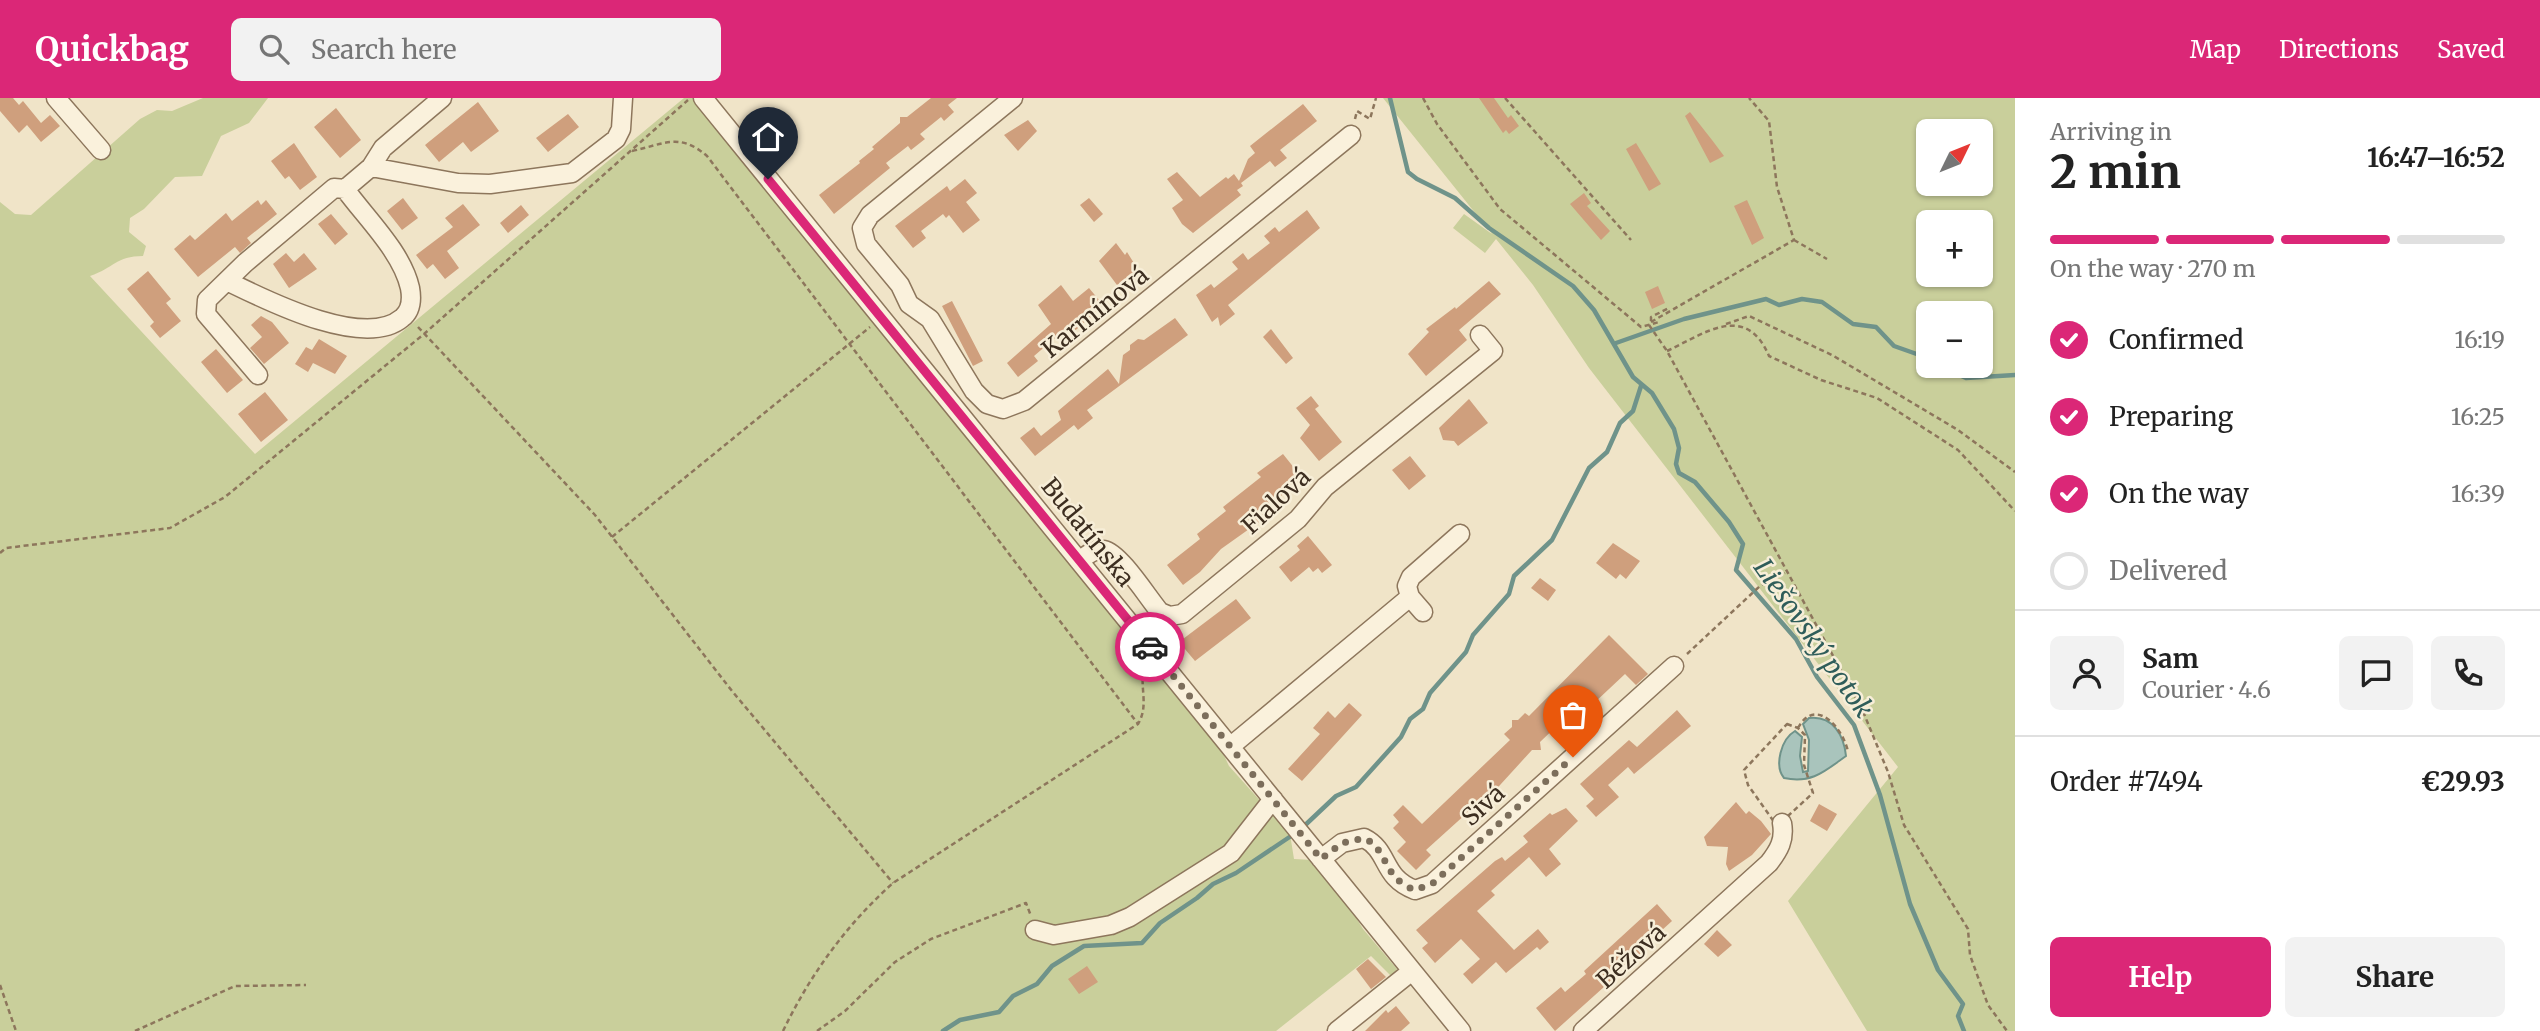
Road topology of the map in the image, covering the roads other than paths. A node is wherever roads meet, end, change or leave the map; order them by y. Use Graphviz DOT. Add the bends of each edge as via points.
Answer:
graph roads {
  1 [pos="56,98"];
  2 [pos="442,98"];
  3 [pos="623,98"];
  4 [pos="703,98"];
  5 [pos="1013,98"];
  6 [pos="1351,135"];
  7 [pos="101,150"];
  8 [pos="371,167"];
  9 [pos="345,190"];
  10 [pos="229,282"];
  11 [pos="909,304"];
  12 [pos="883,321"];
  13 [pos="1480,335"];
  14 [pos="258,375"];
  15 [pos="1460,534"];
  16 [pos="1079,561"];
  17 [pos="1410,597"];
  18 [pos="1423,612"];
  19 [pos="1674,666"];
  20 [pos="1231,746"];
  21 [pos="1273,799"];
  22 [pos="1783,823"];
  23 [pos="1321,859"];
  24 [pos="1036,930"];
  25 [pos="1412,971"];
  26 [pos="1337,1031"];
  27 [pos="1461,1031"];
  28 [pos="1583,1031"];
  1 -- 7 [label="street"];
  2 -- 8 [label="street" via="383,148"];
  3 -- 8 [label="street" via="616,139 572,173 490,184 458,183"];
  4 -- 12 [label="street, Budatínska"];
  5 -- 11 [label="street, Karmínová" via="870,215 862,228 866,244 900,285"];
  6 -- 11 [label="street, Karmínová" via="1024,401 1003,409 987,404 974,391 930,318"];
  8 -- 9 [label="street"];
  9 -- 10 [label="street" via="334,188 245,262"];
  9 -- 10 [label="street" via="404,272 411,296 406,314 387,326 372,328 323,321"];
  10 -- 14 [label="street" via="207,300 206,314"];
  11 -- 12 [label="street"];
  12 -- 16 [label="street, Budatínska"];
  13 -- 16 [label="street, Fialová" via="1493,351 1325,487 1298,519 1182,614 1160,612 1115,556 1104,550"];
  15 -- 17 [label="street" via="1411,577 1407,586"];
  16 -- 20 [label="street, Budatínska"];
  17 -- 18 [label="street"];
  17 -- 20 [label="street"];
  19 -- 23 [label="street, Sivá" via="1432,884 1415,890 1399,884 1379,850 1364,838 1342,843"];
  20 -- 21 [label="street, Budatínska"];
  21 -- 23 [label="street, Budatínska"];
  21 -- 24 [label="street" via="1231,853 1130,917 1054,935"];
  22 -- 28 [label="street, Béžová" via="1784,835 1769,863"];
  23 -- 25 [label="street, Budatínska"];
  25 -- 26 [label="street"];
  25 -- 27 [label="street, Budatínska"];
}
